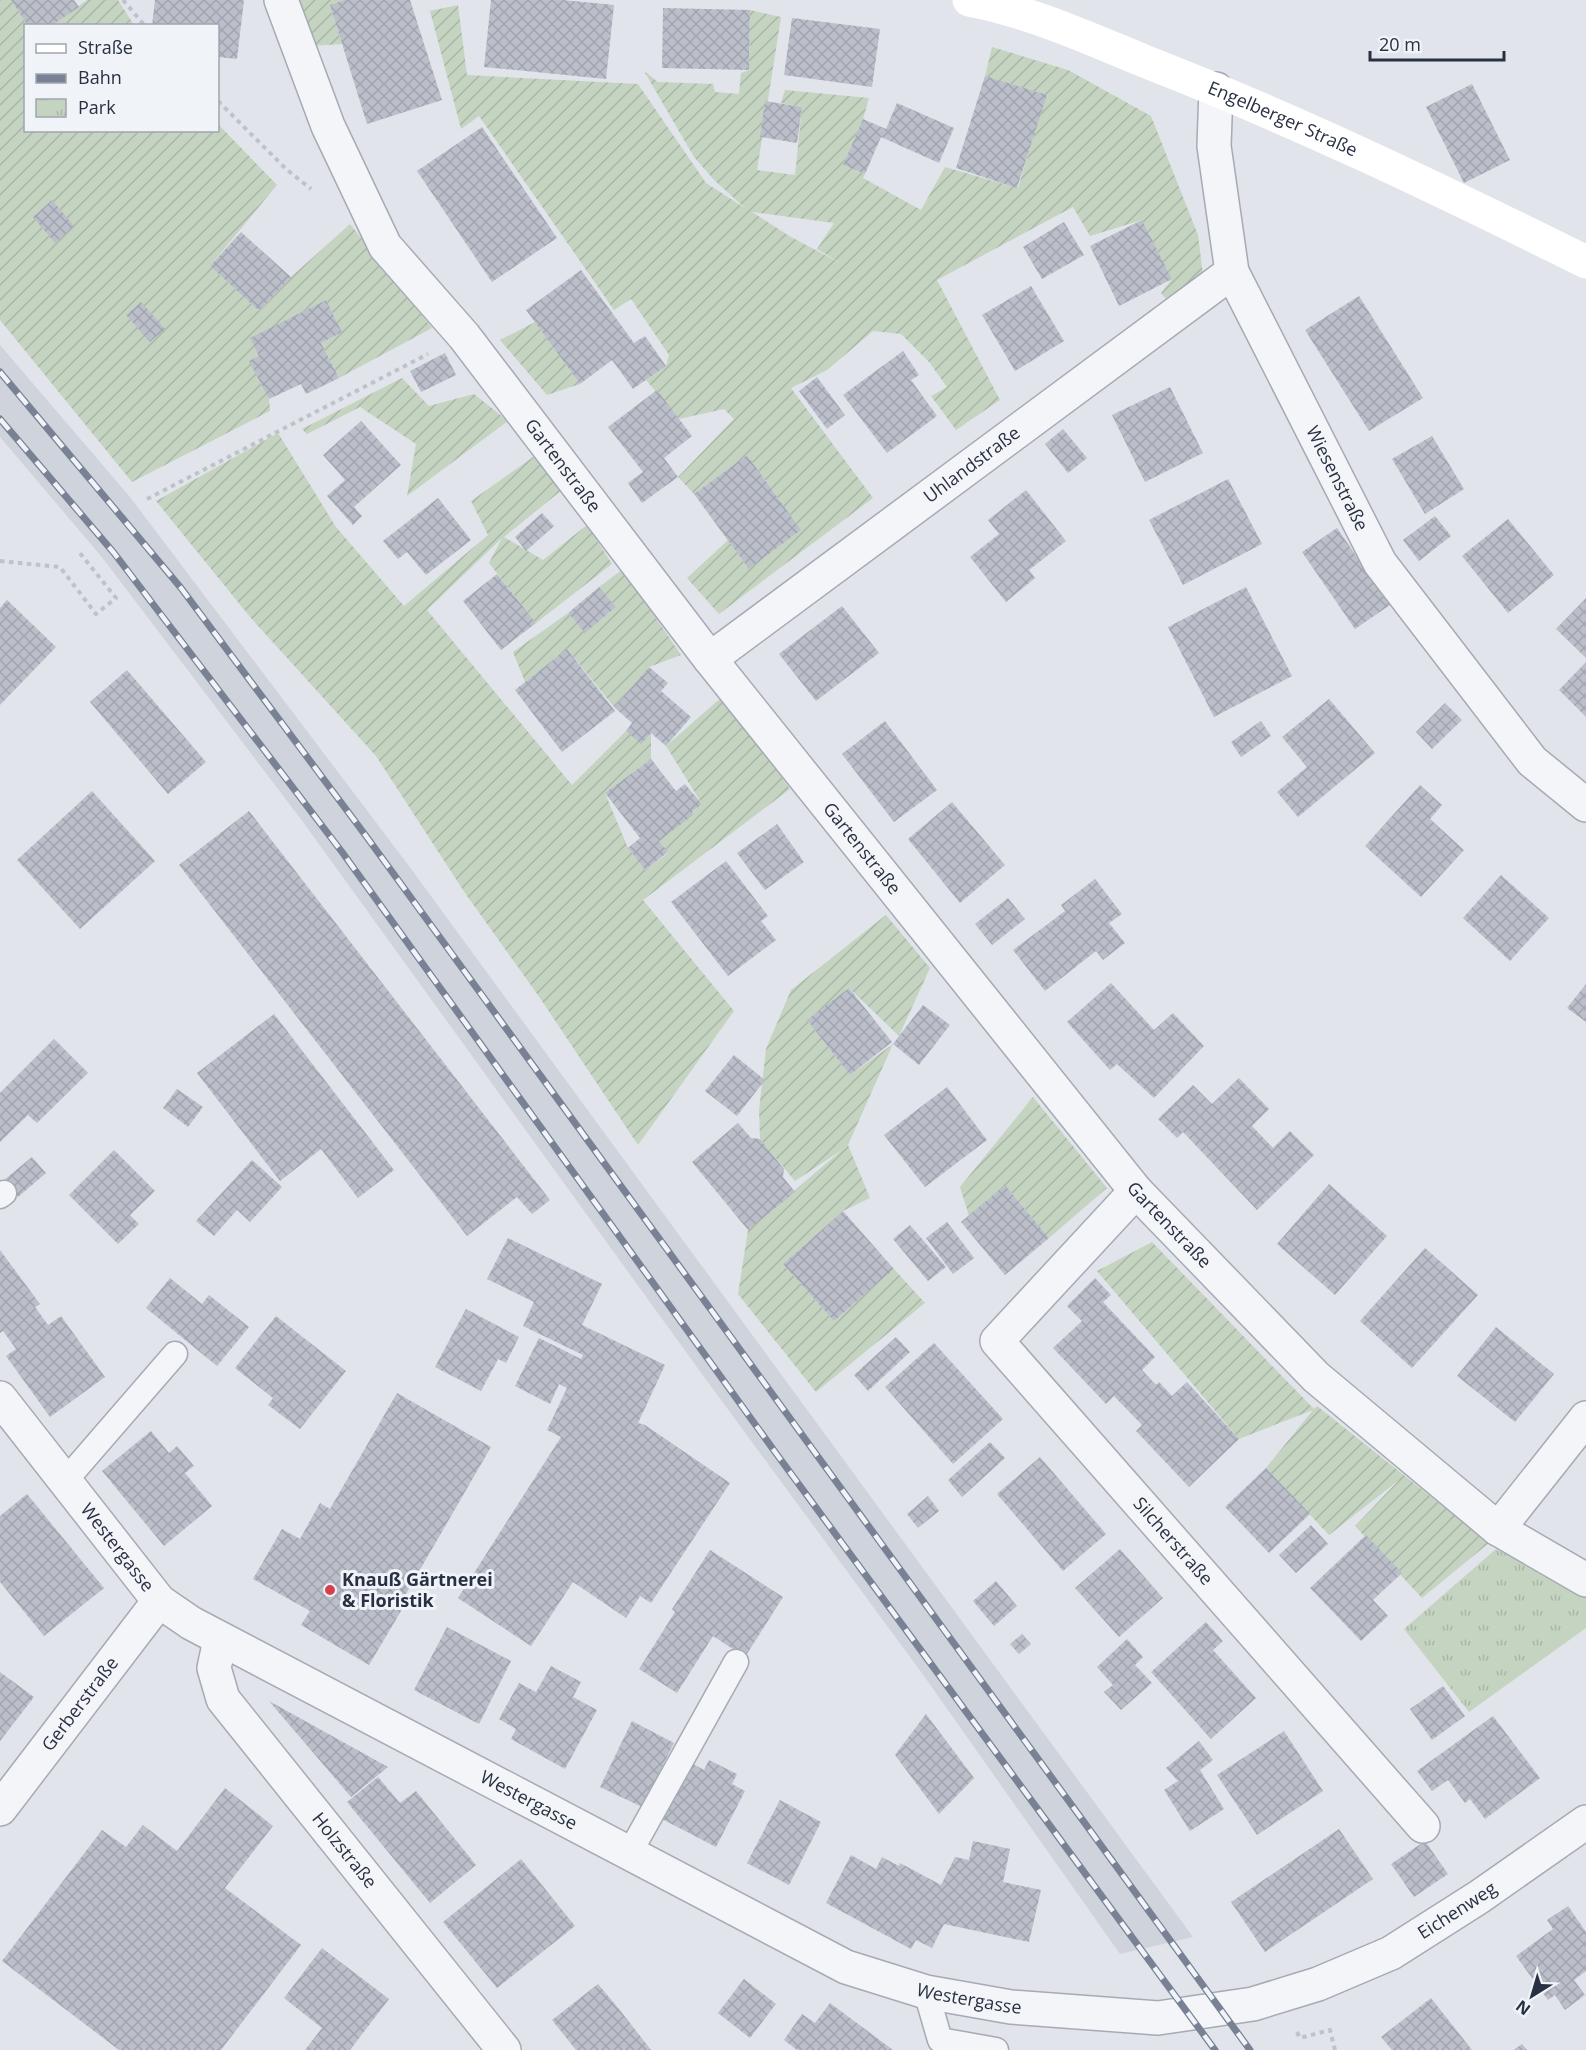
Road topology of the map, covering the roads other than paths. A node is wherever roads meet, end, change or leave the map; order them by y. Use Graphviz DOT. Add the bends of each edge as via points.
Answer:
graph roads {
  1 [pos="281,0"];
  2 [pos="969,0"];
  3 [pos="1216,89"];
  4 [pos="1586,262"];
  5 [pos="1232,272"];
  6 [pos="710,658"];
  7 [pos="1586,805"];
  8 [pos="1136,1191"];
  9 [pos="175,1354"];
  10 [pos="0,1398"];
  11 [pos="1586,1418"];
  12 [pos="64,1481"];
  13 [pos="1498,1529"];
  14 [pos="1586,1580"];
  15 [pos="159,1601"];
  16 [pos="220,1640"];
  17 [pos="736,1662"];
  18 [pos="0,1809"];
  19 [pos="1586,1822"];
  20 [pos="1423,1826"];
  21 [pos="629,1854"];
  22 [pos="926,1992"];
  23 [pos="1158,2018"];
  24 [pos="504,2050"];
  25 [pos="996,2050"];
  1 -- 6 [label="street, Gartenstraße" via="328,126 385,246 464,336"];
  2 -- 3 [label="main road, Engelberger Straße" via="1040,20"];
  3 -- 4 [label="main road, Engelberger Straße" via="1461,200"];
  3 -- 5 [label="street, Wiesenstraße" via="1214,146"];
  5 -- 6 [label="street, Uhlandstraße"];
  5 -- 7 [label="street, Wiesenstraße" via="1380,563 1532,761"];
  6 -- 8 [label="street, Gartenstraße"];
  8 -- 13 [label="street, Gartenstraße" via="1316,1377"];
  8 -- 20 [label="street, Silcherstraße" via="997,1341"];
  9 -- 12 [label="lane"];
  10 -- 12 [label="street, Westergasse"];
  11 -- 13 [label="street"];
  12 -- 15 [label="street, Westergasse"];
  13 -- 14 [label="street, Gartenstraße"];
  15 -- 16 [label="street, Westergasse"];
  15 -- 18 [label="street, Gerberstraße"];
  16 -- 21 [label="street, Westergasse"];
  16 -- 24 [label="street, Holzstraße" via="214,1668 223,1699"];
  17 -- 21 [label="lane"];
  19 -- 23 [label="street, Eichenweg" via="1391,1953 1318,1984 1253,2004"];
  21 -- 22 [label="street, Westergasse" via="846,1967"];
  22 -- 23 [label="street, Westergasse" via="1011,2007"];
  22 -- 25 [label="lane" via="940,2040"];
}
